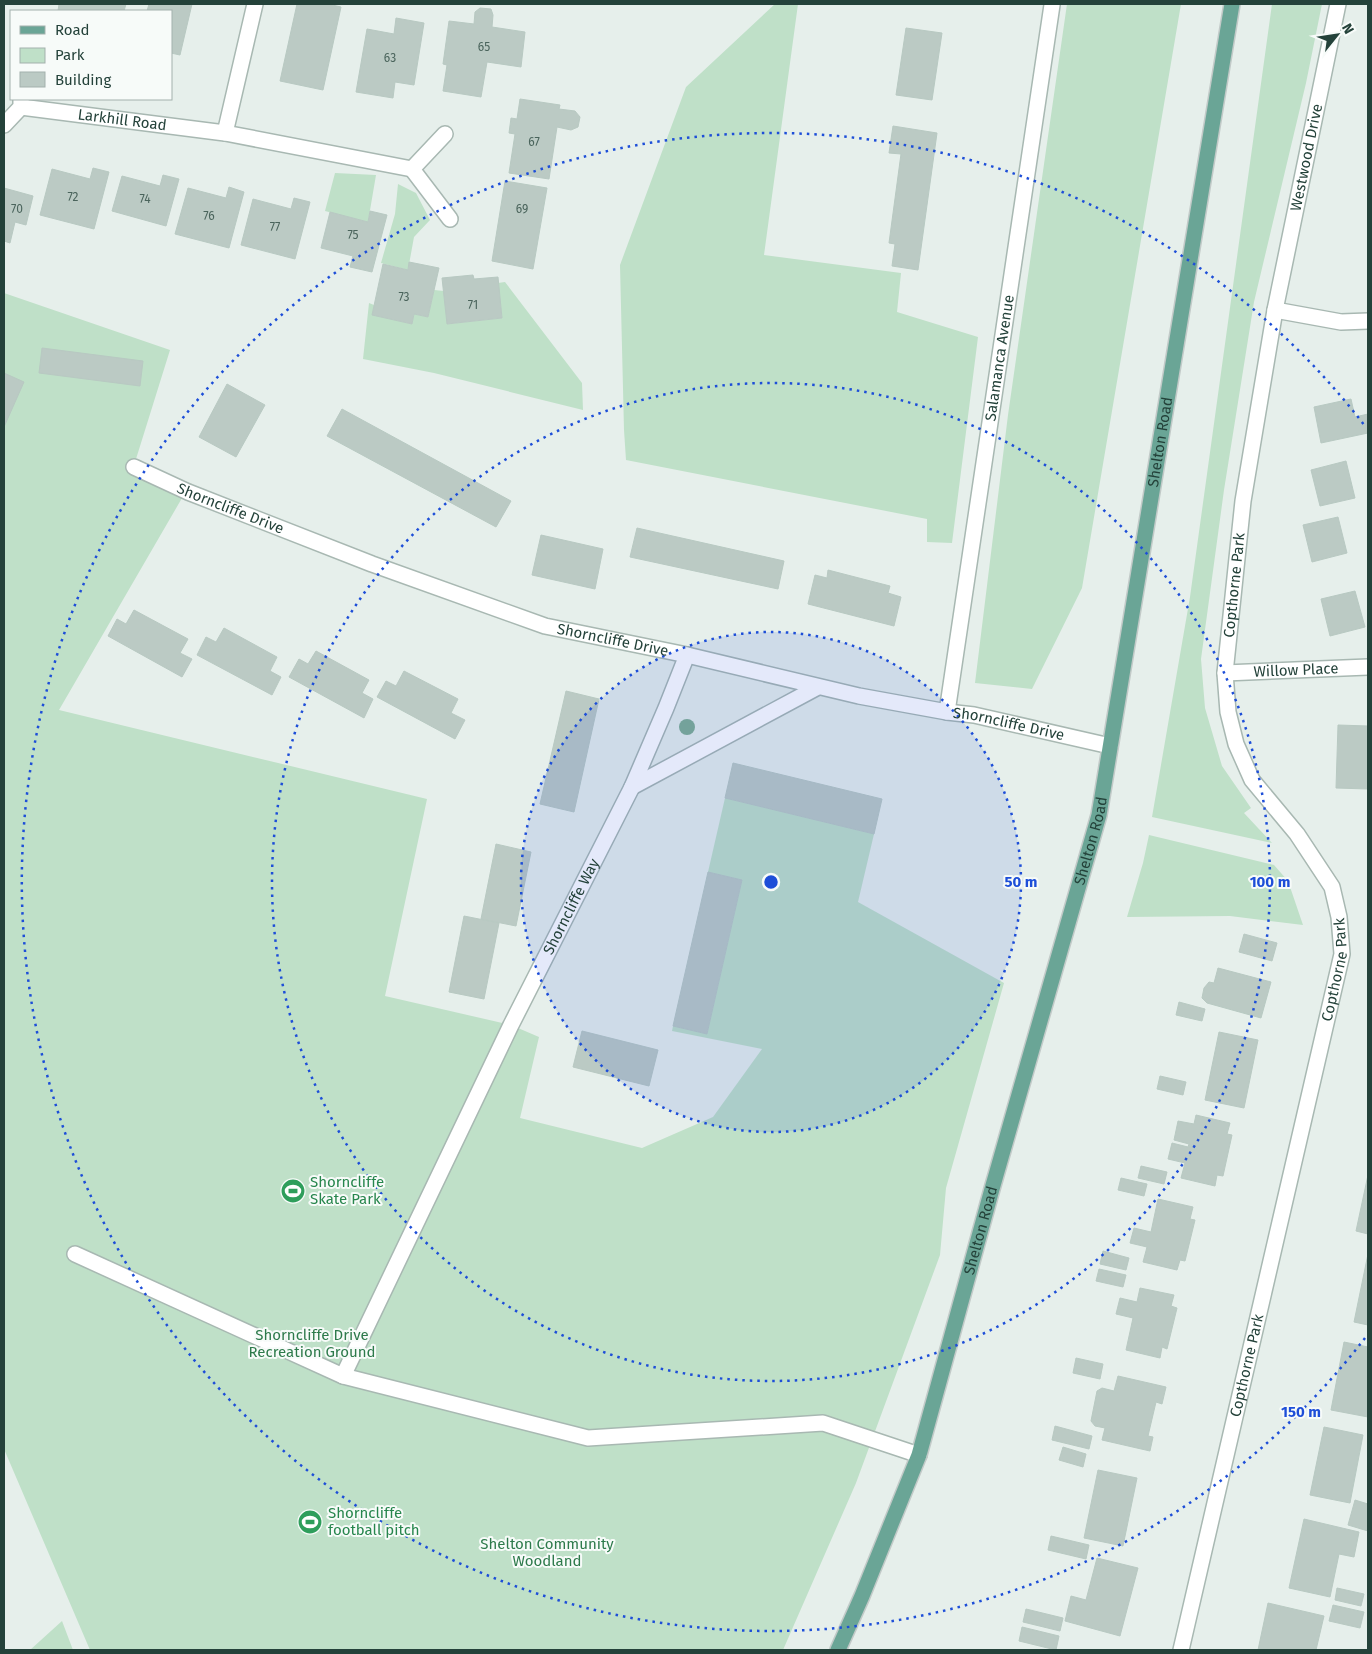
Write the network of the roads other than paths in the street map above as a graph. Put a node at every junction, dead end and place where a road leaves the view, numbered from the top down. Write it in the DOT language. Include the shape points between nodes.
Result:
graph roads {
  1 [pos="255,4"];
  2 [pos="1232,4"];
  3 [pos="1338,4"];
  4 [pos="1052,5"];
  5 [pos="21,103"];
  6 [pos="4,125"];
  7 [pos="225,133"];
  8 [pos="445,134"];
  9 [pos="412,169"];
  10 [pos="450,219"];
  11 [pos="1275,310"];
  12 [pos="1368,321"];
  13 [pos="134,467"];
  14 [pos="688,655"];
  15 [pos="1368,666"];
  16 [pos="1225,674"];
  17 [pos="818,687"];
  18 [pos="947,712"];
  19 [pos="1110,746"];
  20 [pos="632,787"];
  21 [pos="75,1254"];
  22 [pos="343,1376"];
  23 [pos="919,1455"];
  24 [pos="838,1650"];
  25 [pos="1181,1650"];
  1 -- 7 [label="street"];
  2 -- 19 [label="main road, Shelton Road"];
  3 -- 11 [label="street, Westwood Drive"];
  4 -- 18 [label="street, Salamanca Avenue"];
  5 -- 6 [label="street, Larkhill Road"];
  5 -- 7 [label="street, Larkhill Road"];
  7 -- 9 [label="street, Larkhill Road"];
  8 -- 9 [label="street"];
  9 -- 10 [label="street"];
  11 -- 12 [label="street" via="1341,322"];
  11 -- 16 [label="street, Copthorne Park" via="1244,502"];
  13 -- 14 [label="street, Shorncliffe Drive" via="188,492 363,560 545,626"];
  14 -- 17 [label="street, Shorncliffe Drive"];
  14 -- 20 [label="street, Shorncliffe Way"];
  15 -- 16 [label="street, Willow Place"];
  16 -- 25 [label="street, Copthorne Park" via="1228,712 1236,744 1252,780 1297,834 1332,887 1340,916 1342,954"];
  17 -- 18 [label="street, Shorncliffe Drive"];
  17 -- 20 [label="street"];
  18 -- 19 [label="street, Shorncliffe Drive" via="974,715"];
  19 -- 23 [label="main road, Shelton Road" via="1099,816"];
  20 -- 22 [label="street, Shorncliffe Way" via="511,1025"];
  21 -- 22 [label="street"];
  22 -- 23 [label="street" via="588,1438 823,1423"];
  23 -- 24 [label="main road, Shelton Road"];
}
